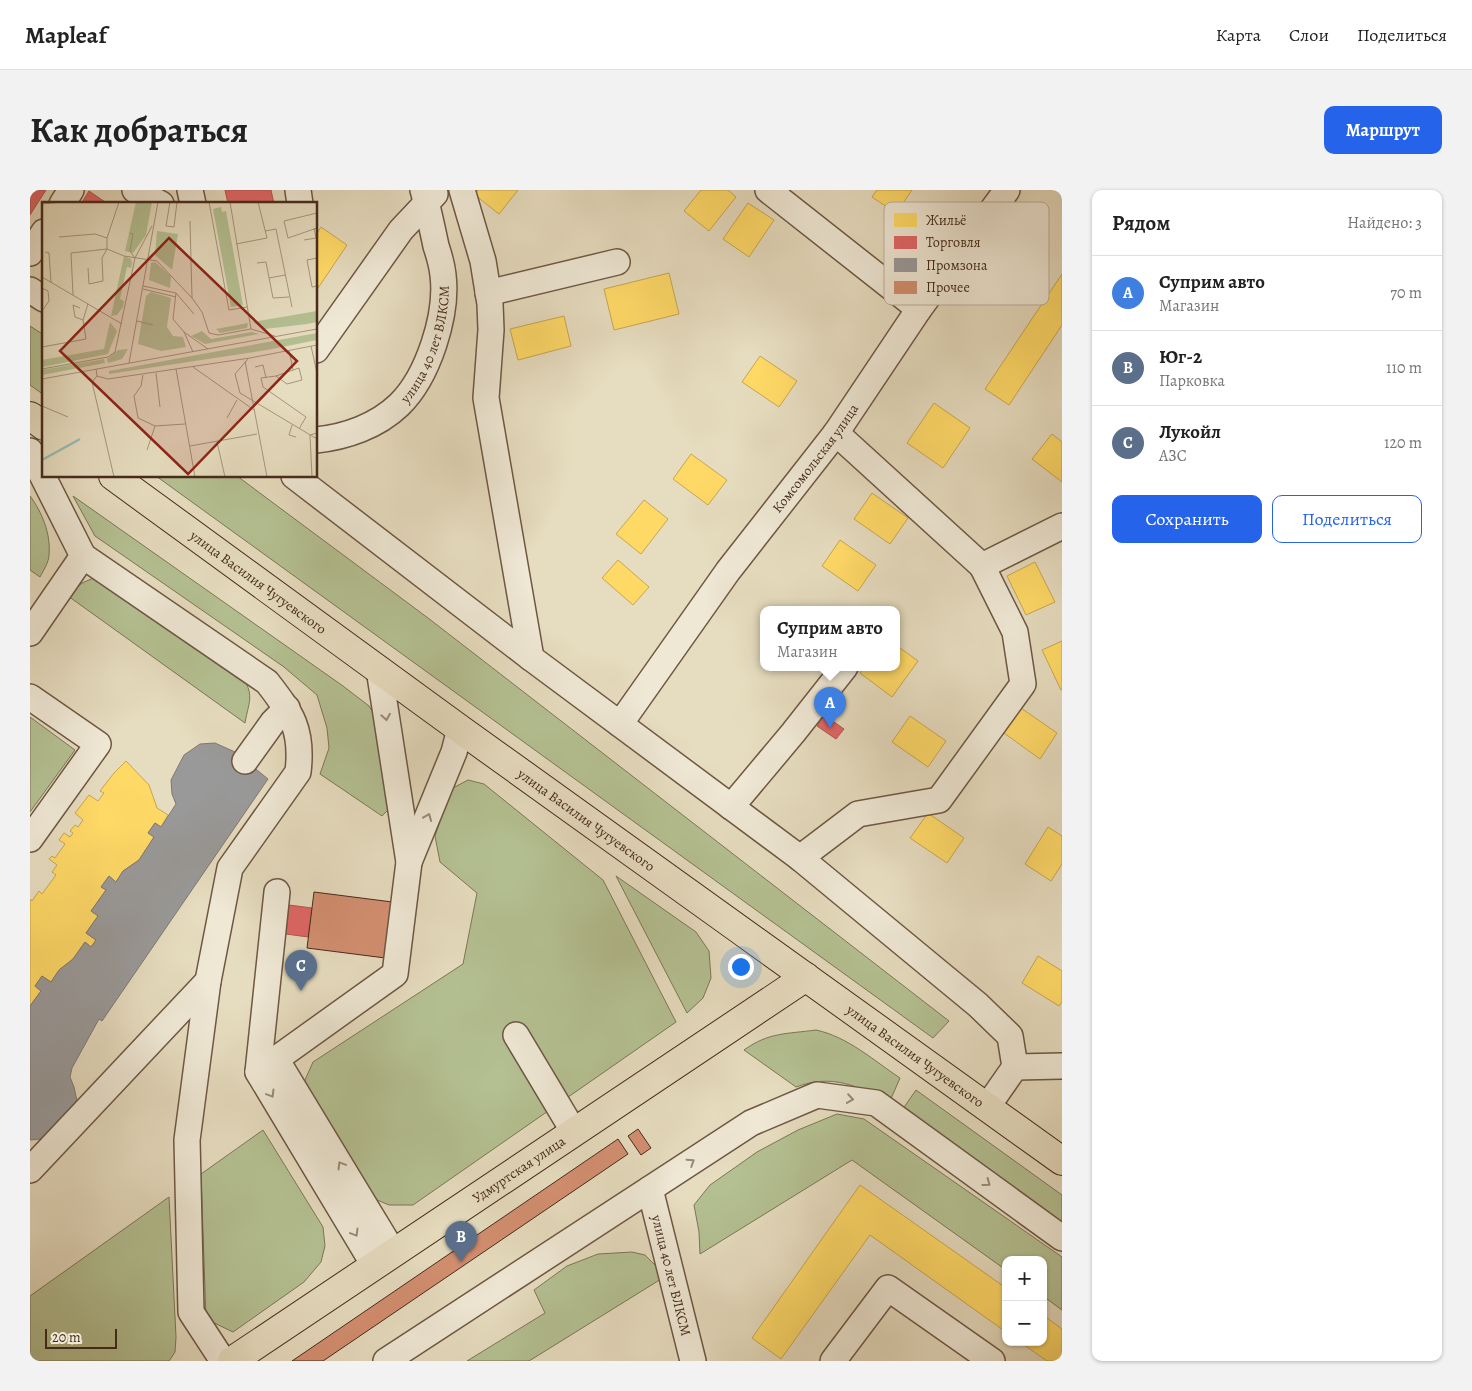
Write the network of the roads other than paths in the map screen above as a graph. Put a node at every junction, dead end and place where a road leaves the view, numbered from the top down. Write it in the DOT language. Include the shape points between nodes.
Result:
graph roads {
  1 [pos="71,190"];
  2 [pos="135,190"];
  3 [pos="462,190"];
  4 [pos="1007,190"];
  5 [pos="775,192"];
  6 [pos="429,195"];
  7 [pos="63,202"];
  8 [pos="157,202"];
  9 [pos="998,202"];
  10 [pos="42,235"];
  11 [pos="30,253"];
  12 [pos="617,262"];
  13 [pos="884,281"];
  14 [pos="30,290"];
  15 [pos="488,293"];
  16 [pos="42,298"];
  17 [pos="914,305"];
  18 [pos="922,305"];
  19 [pos="919,309"];
  20 [pos="318,347"];
  21 [pos="30,416"];
  22 [pos="42,425"];
  23 [pos="836,433"];
  24 [pos="318,440"];
  25 [pos="30,450"];
  26 [pos="42,474"];
  27 [pos="44,478"];
  28 [pos="116,478"];
  29 [pos="297,478"];
  30 [pos="1062,526"];
  31 [pos="84,556"];
  32 [pos="982,566"];
  33 [pos="30,633"];
  34 [pos="531,658"];
  35 [pos="379,669"];
  36 [pos="842,671"];
  37 [pos="30,696"];
  38 [pos="287,708"];
  39 [pos="620,724"];
  40 [pos="460,729"];
  41 [pos="245,760"];
  42 [pos="731,807"];
  43 [pos="30,839"];
  44 [pos="800,858"];
  45 [pos="409,862"];
  46 [pos="277,892"];
  47 [pos="806,977"];
  48 [pos="208,981"];
  49 [pos="516,1035"];
  50 [pos="267,1065"];
  51 [pos="1062,1066"];
  52 [pos="1015,1067"];
  53 [pos="987,1107"];
  54 [pos="574,1132"];
  55 [pos="1062,1161"];
  56 [pos="30,1170"];
  57 [pos="650,1189"];
  58 [pos="1062,1238"];
  59 [pos="383,1259"];
  60 [pos="223,1361"];
  61 [pos="232,1361"];
  62 [pos="386,1361"];
  63 [pos="692,1361"];
  64 [pos="833,1361"];
  65 [pos="992,1361"];
  1 -- 7 [label="street"];
  2 -- 8 [label="street"];
  3 -- 15 [label="street" via="483,261"];
  4 -- 9 [label="street, Комсомольская улица"];
  5 -- 13 [label="street"];
  6 -- 20 [label="street"];
  6 -- 24 [label="street, улица 40 лет ВЛКСМ" via="443,276 442,312 434,347 418,379 399,405 374,423 346,435"];
  10 -- 11 [label="street"];
  12 -- 15 [label="street"];
  14 -- 16 [label="street"];
  15 -- 34 [label="street" via="491,330 486,398"];
  17 -- 19 [label="street"];
  18 -- 19 [label="street, Комсомольская улица"];
  19 -- 23 [label="street, Комсомольская улица"];
  21 -- 22 [label="main road"];
  23 -- 32 [label="street"];
  23 -- 39 [label="street, Комсомольская улица" via="728,570"];
  25 -- 26 [label="street"];
  27 -- 31 [label="street"];
  28 -- 35 [label="main road, улица Василия Чугуевского"];
  29 -- 34 [label="street"];
  30 -- 32 [label="street"];
  31 -- 33 [label="street"];
  31 -- 38 [label="street" via="267,682"];
  32 -- 44 [label="street" via="1015,632 1023,684 939,800 858,814"];
  34 -- 39 [label="street"];
  35 -- 40 [label="main road, улица Василия Чугуевского"];
  35 -- 45 [label="street, one-way"];
  36 -- 42 [label="street"];
  37 -- 43 [label="street" via="98,744"];
  38 -- 41 [label="street"];
  38 -- 48 [label="street" via="299,738 298,772 230,868"];
  39 -- 42 [label="street"];
  45 -- 40 [label="street, one-way"];
  40 -- 47 [label="main road, улица Василия Чугуевского"];
  42 -- 44 [label="street"];
  44 -- 52 [label="street" via="978,1005 1010,1036"];
  45 -- 50 [label="street" via="395,974"];
  46 -- 50 [label="street"];
  47 -- 53 [label="main road, улица Василия Чугуевского"];
  47 -- 54 [label="main road, Удмуртская улица"];
  48 -- 56 [label="street"];
  48 -- 60 [label="street" via="187,1140 191,1312"];
  49 -- 54 [label="street"];
  50 -- 59 [label="street"];
  51 -- 52 [label="street"];
  52 -- 53 [label="street"];
  53 -- 55 [label="main road, улица Василия Чугуевского"];
  54 -- 59 [label="main road, Удмуртская улица"];
  57 -- 58 [label="street, one-way" via="752,1123 817,1094 876,1103"];
  57 -- 62 [label="street"];
  57 -- 63 [label="street, улица 40 лет ВЛКСМ"];
  59 -- 61 [label="main road, Удмуртская улица"];
  64 -- 65 [label="street" via="888,1288"];
}
